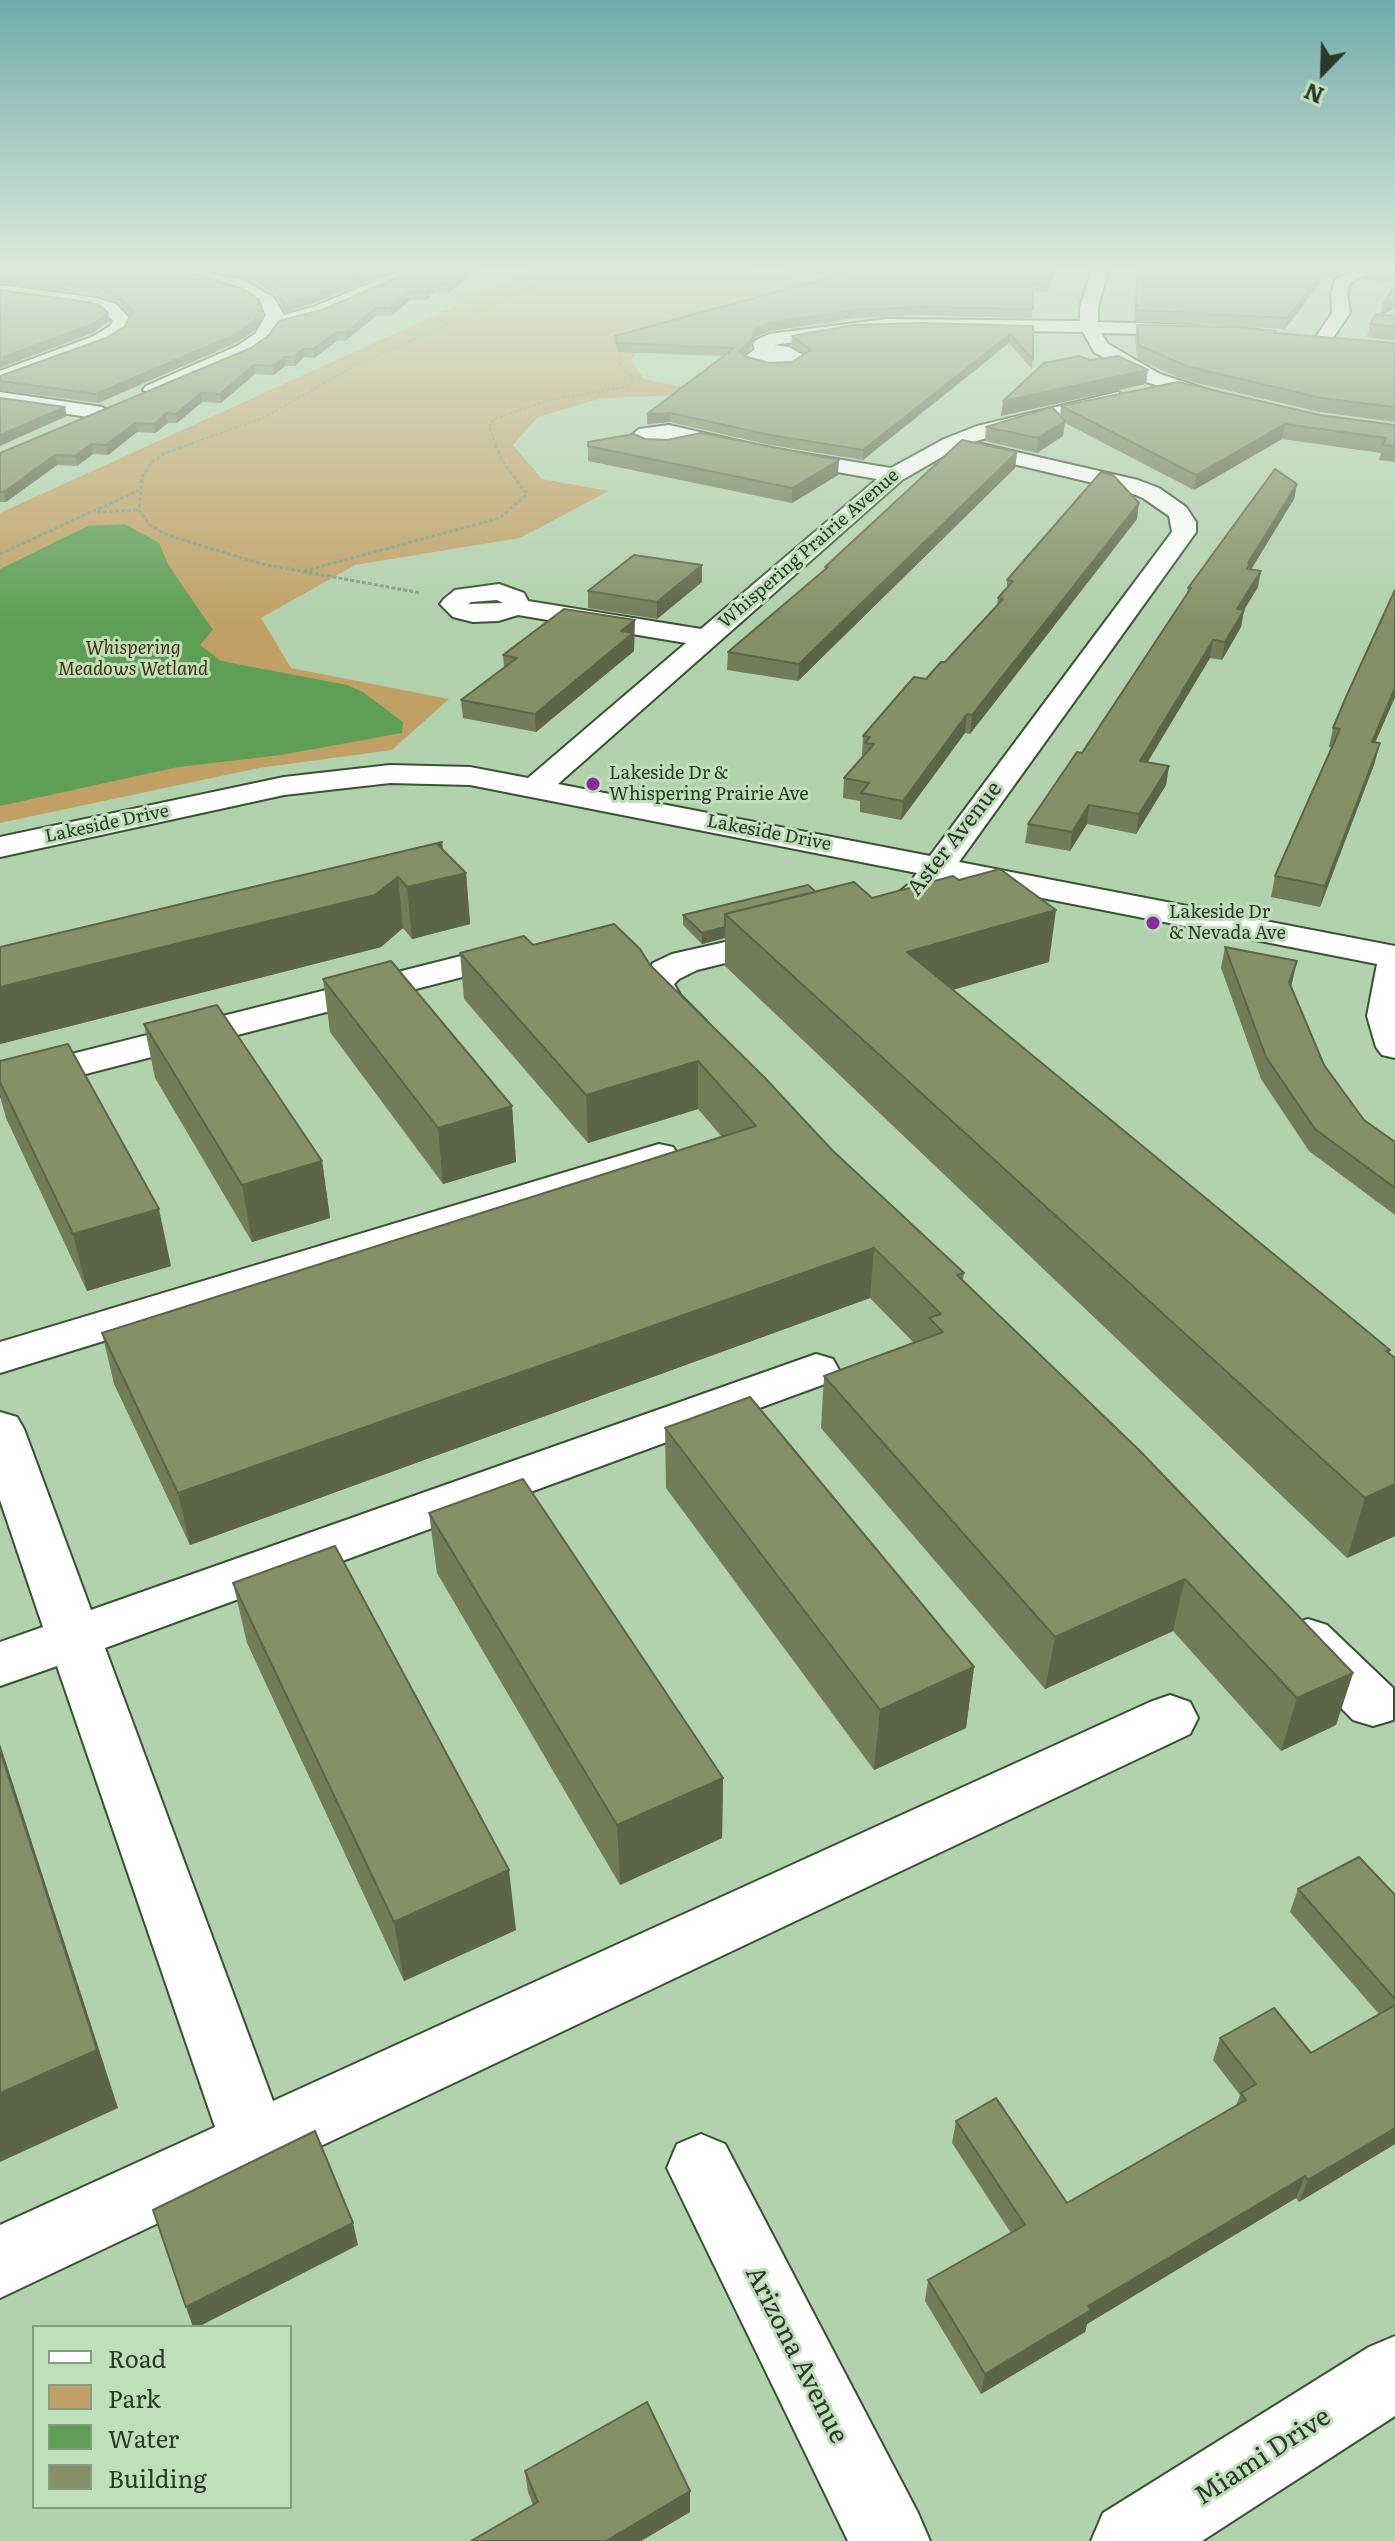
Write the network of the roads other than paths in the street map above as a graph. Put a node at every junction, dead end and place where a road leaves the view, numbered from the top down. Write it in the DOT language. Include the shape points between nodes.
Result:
graph roads {
  1 [pos="163,386"];
  2 [pos="1173,386"];
  3 [pos="1176,387"];
  4 [pos="0,398"];
  5 [pos="1241,405"];
  6 [pos="116,406"];
  7 [pos="73,425"];
  8 [pos="695,437"];
  9 [pos="951,443"];
  10 [pos="894,475"];
  11 [pos="517,607"];
  12 [pos="706,638"];
  13 [pos="536,787"];
  14 [pos="0,847"];
  15 [pos="938,865"];
  16 [pos="501,957"];
  17 [pos="1395,958"];
  18 [pos="711,1046"];
  19 [pos="1395,1047"];
  20 [pos="0,1084"];
  21 [pos="659,1156"];
  22 [pos="0,1358"];
  23 [pos="816,1370"];
  24 [pos="0,1429"];
  25 [pos="1283,1615"];
  26 [pos="74,1637"];
  27 [pos="0,1664"];
  28 [pos="1373,1704"];
  29 [pos="1170,1718"];
  30 [pos="254,2142"];
  31 [pos="701,2168"];
  32 [pos="0,2262"];
  33 [pos="1395,2373"];
  34 [pos="890,2541"];
  35 [pos="1131,2541"];
  1 -- 6 [label="street"];
  2 -- 3 [label="street"];
  3 -- 5 [label="street"];
  3 -- 9 [label="street, Whispering Prairie Avenue" via="1020,419"];
  4 -- 6 [label="street"];
  6 -- 7 [label="street"];
  8 -- 10 [label="street"];
  9 -- 10 [label="street, Whispering Prairie Avenue"];
  9 -- 15 [label="street, Aster Avenue" via="1130,485 1166,501 1184,522 1184,532"];
  10 -- 12 [label="street, Whispering Prairie Avenue"];
  11 -- 12 [label="street"];
  12 -- 13 [label="street, Whispering Prairie Avenue"];
  13 -- 14 [label="street, Lakeside Drive" via="433,774 337,778"];
  13 -- 15 [label="street, Lakeside Drive"];
  15 -- 17 [label="street, Lakeside Drive"];
  15 -- 18 [label="street, Aster Avenue" via="920,892 900,908 666,971 656,984 666,1001"];
  16 -- 20 [label="street"];
  17 -- 19 [label="street" via="1385,1016"];
  21 -- 22 [label="street"];
  23 -- 26 [label="street"];
  24 -- 26 [label="street"];
  25 -- 28 [label="street"];
  26 -- 27 [label="street"];
  26 -- 30 [label="street"];
  29 -- 30 [label="street"];
  30 -- 32 [label="street"];
  31 -- 34 [label="street, Arizona Avenue"];
  33 -- 35 [label="street, Miami Drive"];
}
